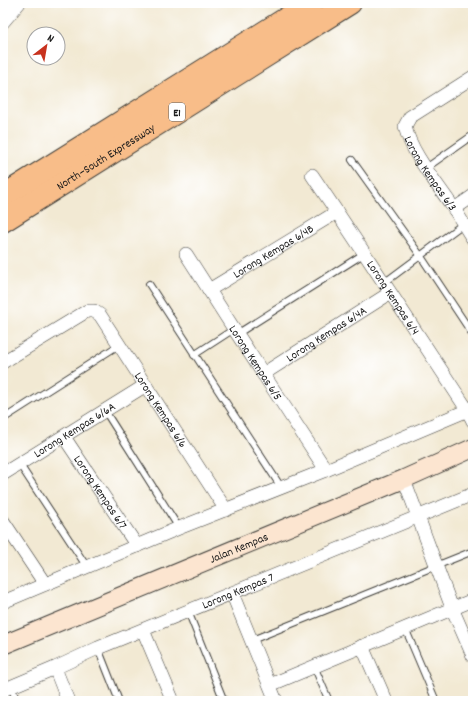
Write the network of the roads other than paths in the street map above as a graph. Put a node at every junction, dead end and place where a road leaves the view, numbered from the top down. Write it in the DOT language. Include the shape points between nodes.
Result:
graph roads {
  1 [pos="19,3"];
  2 [pos="311,3"];
  3 [pos="350,3"];
  4 [pos="3,22"];
  5 [pos="473,77"];
  6 [pos="473,135"];
  7 [pos="352,160"];
  8 [pos="426,168"];
  9 [pos="312,175"];
  10 [pos="3,196"];
  11 [pos="473,196"];
  12 [pos="454,209"];
  13 [pos="337,212"];
  14 [pos="3,221"];
  15 [pos="463,224"];
  16 [pos="473,239"];
  17 [pos="365,253"];
  18 [pos="186,254"];
  19 [pos="420,255"];
  20 [pos="149,284"];
  21 [pos="387,288"];
  22 [pos="210,290"];
  23 [pos="235,331"];
  24 [pos="473,336"];
  25 [pos="120,344"];
  26 [pos="194,355"];
  27 [pos="3,362"];
  28 [pos="263,374"];
  29 [pos="146,385"];
  30 [pos="105,411"];
  31 [pos="471,414"];
  32 [pos="3,419"];
  33 [pos="64,437"];
  34 [pos="473,448"];
  35 [pos="20,464"];
  36 [pos="326,470"];
  37 [pos="3,474"];
  38 [pos="404,479"];
  39 [pos="281,487"];
  40 [pos="473,494"];
  41 [pos="226,510"];
  42 [pos="417,518"];
  43 [pos="3,521"];
  44 [pos="179,528"];
  45 [pos="137,546"];
  46 [pos="473,551"];
  47 [pos="436,565"];
  48 [pos="87,567"];
  49 [pos="45,584"];
  50 [pos="232,593"];
  51 [pos="473,600"];
  52 [pos="3,602"];
  53 [pos="452,608"];
  54 [pos="188,611"];
  55 [pos="405,628"];
  56 [pos="143,630"];
  57 [pos="252,640"];
  58 [pos="3,645"];
  59 [pos="362,646"];
  60 [pos="98,648"];
  61 [pos="473,656"];
  62 [pos="314,666"];
  63 [pos="55,668"];
  64 [pos="270,685"];
  65 [pos="7,688"];
  66 [pos="17,701"];
  67 [pos="68,701"];
  68 [pos="119,701"];
  69 [pos="173,701"];
  70 [pos="224,701"];
  71 [pos="276,701"];
  72 [pos="330,701"];
  73 [pos="386,701"];
  74 [pos="436,701"];
  1 -- 4 [label="street"];
  2 -- 10 [label="highway, North–South Expressway / E1"];
  3 -- 14 [label="highway, North–South Expressway / E1"];
  5 -- 8 [label="street, Lorong Kempas 6/3" via="410,117 405,126 407,135"];
  6 -- 8 [label="lane"];
  7 -- 19 [label="lane"];
  8 -- 12 [label="street, Lorong Kempas 6/3"];
  9 -- 13 [label="street, Lorong Kempas 6/4"];
  11 -- 12 [label="street"];
  12 -- 15 [label="street, Lorong Kempas 6/3"];
  13 -- 17 [label="street, Lorong Kempas 6/4"];
  13 -- 22 [label="street, Lorong Kempas 6/4B"];
  15 -- 16 [label="street, Lorong Kempas 6/3"];
  15 -- 19 [label="lane"];
  17 -- 21 [label="street, Lorong Kempas 6/4"];
  17 -- 23 [label="lane"];
  18 -- 22 [label="street, Lorong Kempas 6/5"];
  19 -- 21 [label="lane"];
  19 -- 24 [label="lane"];
  20 -- 26 [label="lane"];
  21 -- 28 [label="street, Lorong Kempas 6/4A"];
  21 -- 31 [label="street, Lorong Kempas 6/4"];
  22 -- 23 [label="street, Lorong Kempas 6/5"];
  23 -- 26 [label="lane"];
  23 -- 28 [label="street, Lorong Kempas 6/5"];
  25 -- 27 [label="street, Lorong Kempas 6/6" via="100,315 94,311 87,311"];
  25 -- 29 [label="street, Lorong Kempas 6/6"];
  25 -- 32 [label="lane"];
  26 -- 39 [label="lane"];
  28 -- 36 [label="street, Lorong Kempas 6/5"];
  29 -- 30 [label="street, Lorong Kempas 6/6A"];
  29 -- 41 [label="street, Lorong Kempas 6/6"];
  30 -- 33 [label="street, Lorong Kempas 6/6A"];
  30 -- 44 [label="lane"];
  31 -- 36 [label="street"];
  33 -- 35 [label="street, Lorong Kempas 6/6A"];
  33 -- 45 [label="street, Lorong Kempas 6/7"];
  34 -- 38 [label="main road, Jalan Kempas"];
  35 -- 37 [label="street, Lorong Kempas 6/6A"];
  35 -- 48 [label="lane"];
  36 -- 39 [label="street"];
  38 -- 42 [label="street"];
  38 -- 58 [label="main road, Jalan Kempas"];
  39 -- 41 [label="street"];
  40 -- 42 [label="street, Lorong Kempas 7"];
  41 -- 44 [label="street"];
  42 -- 47 [label="street"];
  42 -- 50 [label="street, Lorong Kempas 7"];
  43 -- 49 [label="street"];
  44 -- 45 [label="street"];
  45 -- 48 [label="street"];
  46 -- 47 [label="lane"];
  47 -- 53 [label="street"];
  47 -- 57 [label="lane"];
  48 -- 49 [label="street"];
  49 -- 52 [label="street"];
  50 -- 54 [label="street, Lorong Kempas 7"];
  50 -- 57 [label="street"];
  51 -- 53 [label="street"];
  53 -- 55 [label="street"];
  53 -- 61 [label="street"];
  54 -- 56 [label="street, Lorong Kempas 7"];
  54 -- 70 [label="lane"];
  55 -- 59 [label="street"];
  55 -- 74 [label="lane"];
  56 -- 60 [label="street, Lorong Kempas 7"];
  56 -- 69 [label="street"];
  57 -- 64 [label="street"];
  59 -- 62 [label="street"];
  59 -- 73 [label="street"];
  60 -- 63 [label="street, Lorong Kempas 7"];
  60 -- 68 [label="lane"];
  62 -- 64 [label="street"];
  62 -- 72 [label="lane"];
  63 -- 65 [label="street, Lorong Kempas 7"];
  63 -- 67 [label="street"];
  64 -- 71 [label="street"];
  65 -- 66 [label="lane"];
}
